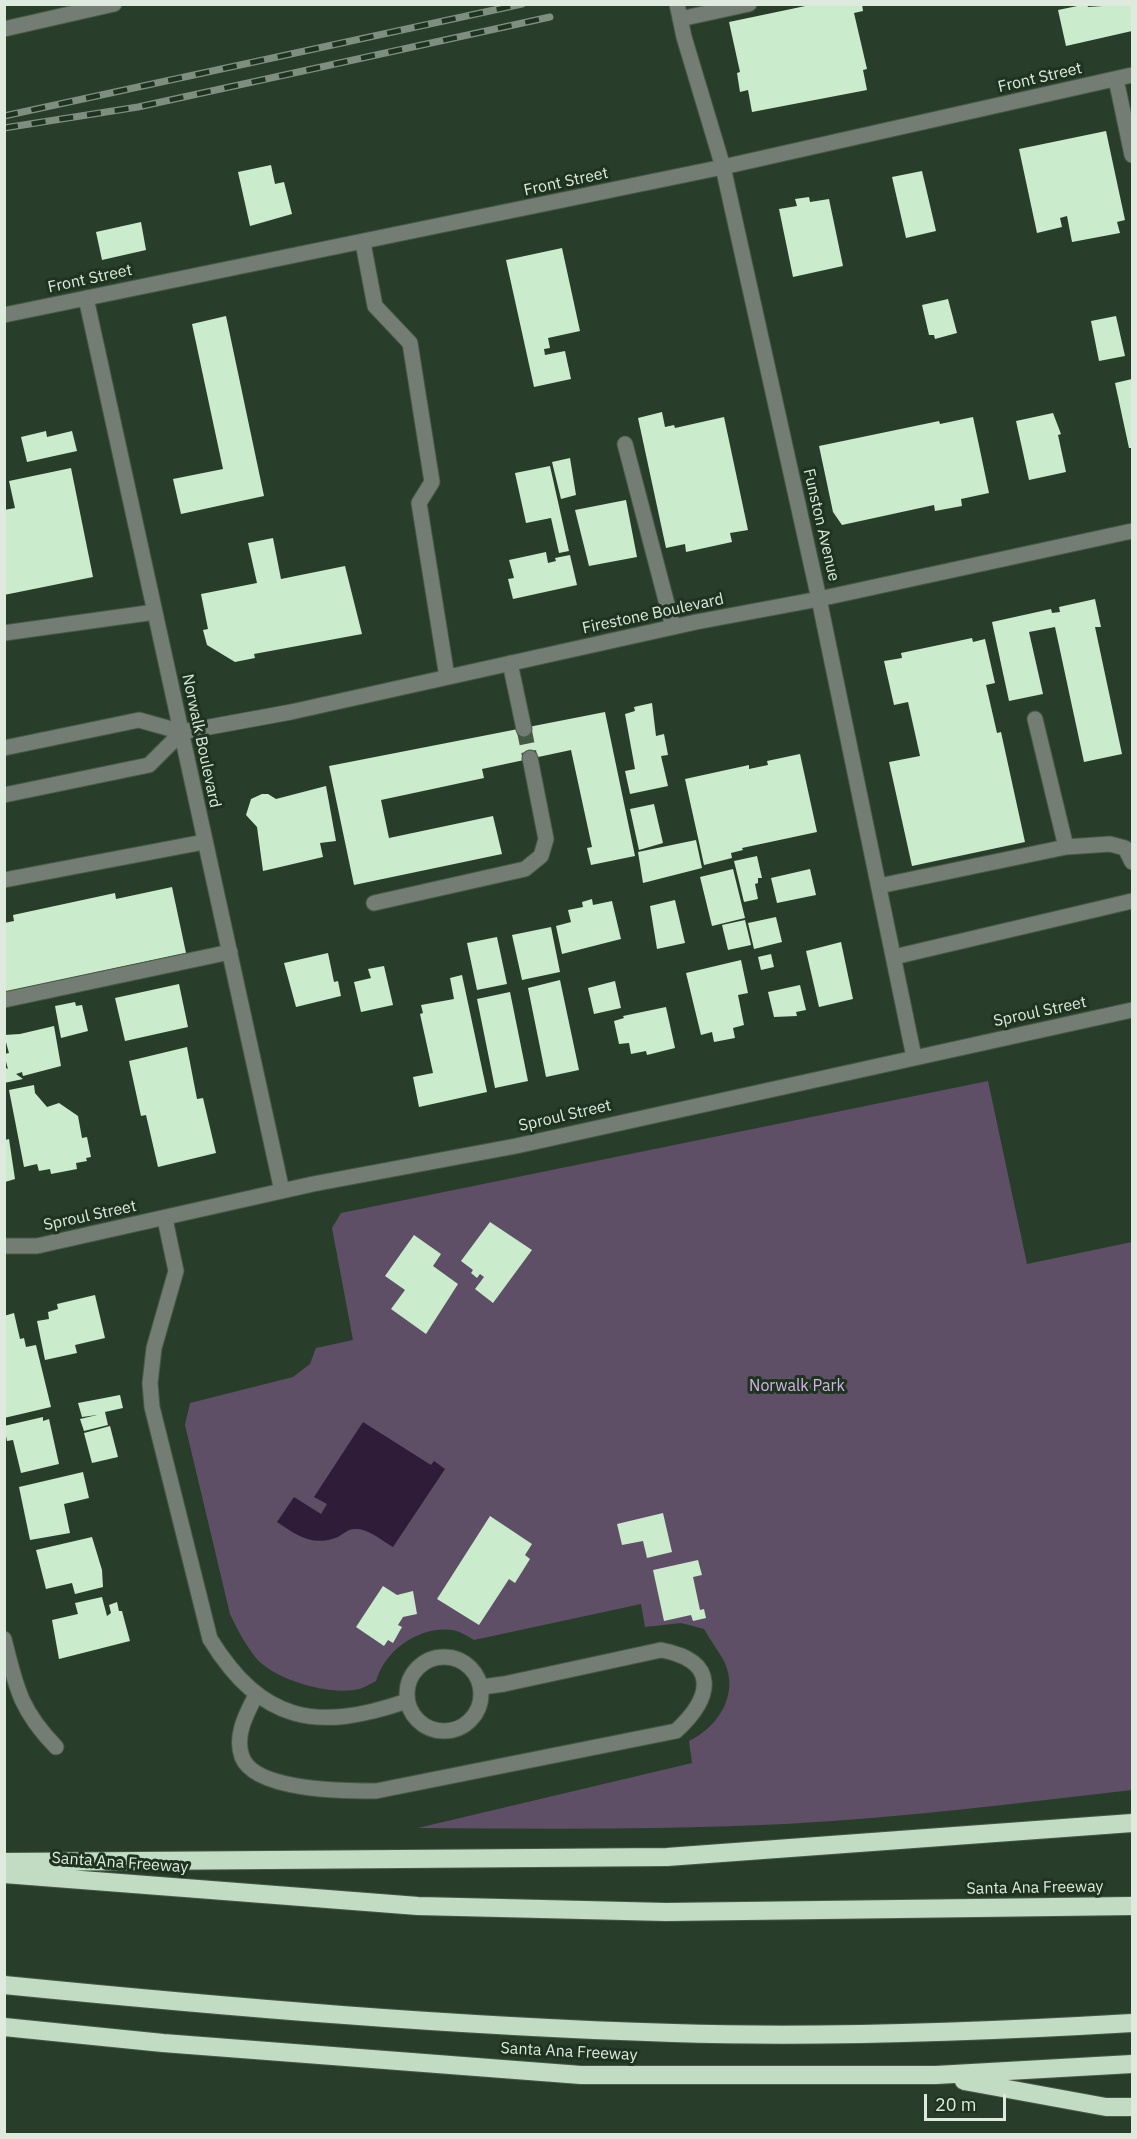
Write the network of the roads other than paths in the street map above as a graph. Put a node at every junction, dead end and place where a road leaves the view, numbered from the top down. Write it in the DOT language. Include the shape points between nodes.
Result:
graph roads {
  1 [pos="114,4"];
  2 [pos="749,4"];
  3 [pos="679,12"];
  4 [pos="4,29"];
  5 [pos="1132,75"];
  6 [pos="1116,79"];
  7 [pos="1132,155"];
  8 [pos="723,167"];
  9 [pos="363,243"];
  10 [pos="86,298"];
  11 [pos="4,315"];
  12 [pos="626,444"];
  13 [pos="1132,531"];
  14 [pos="819,599"];
  15 [pos="155,612"];
  16 [pos="673,627"];
  17 [pos="4,633"];
  18 [pos="510,663"];
  19 [pos="447,677"];
  20 [pos="1035,719"];
  21 [pos="524,729"];
  22 [pos="182,732"];
  23 [pos="4,748"];
  24 [pos="530,758"];
  25 [pos="4,795"];
  26 [pos="204,842"];
  27 [pos="1066,847"];
  28 [pos="1132,862"];
  29 [pos="4,880"];
  30 [pos="879,886"];
  31 [pos="1132,901"];
  32 [pos="374,903"];
  33 [pos="230,952"];
  34 [pos="894,957"];
  35 [pos="4,1000"];
  36 [pos="1132,1011"];
  37 [pos="914,1057"];
  38 [pos="282,1191"];
  39 [pos="165,1219"];
  40 [pos="4,1246"];
  41 [pos="4,1639"];
  42 [pos="482,1687"];
  43 [pos="256,1695"];
  44 [pos="407,1701"];
  45 [pos="56,1747"];
  46 [pos="1132,1823"];
  47 [pos="4,1862"];
  48 [pos="4,1874"];
  49 [pos="1132,1906"];
  50 [pos="4,1985"];
  51 [pos="1132,2023"];
  52 [pos="4,2027"];
  53 [pos="1132,2064"];
  54 [pos="936,2075"];
  55 [pos="1132,2107"];
  1 -- 4 [label="street"];
  2 -- 3 [label="street"];
  3 -- 8 [label="street, Funston Avenue"];
  5 -- 6 [label="street, Front Street"];
  6 -- 7 [label="street"];
  6 -- 8 [label="street, Front Street"];
  8 -- 9 [label="street, Front Street"];
  8 -- 14 [label="street, Funston Avenue"];
  9 -- 10 [label="street, Front Street"];
  9 -- 19 [label="street" via="375,306 410,343 432,482 419,503"];
  10 -- 11 [label="street, Front Street"];
  10 -- 15 [label="street, Norwalk Boulevard"];
  12 -- 16 [label="street"];
  13 -- 14 [label="street, Firestone Boulevard"];
  14 -- 16 [label="street, Firestone Boulevard"];
  14 -- 30 [label="street, Funston Avenue"];
  15 -- 17 [label="street"];
  15 -- 22 [label="street, Norwalk Boulevard"];
  16 -- 18 [label="street, Firestone Boulevard"];
  18 -- 19 [label="street, Firestone Boulevard"];
  18 -- 21 [label="street"];
  19 -- 22 [label="street, Firestone Boulevard"];
  20 -- 27 [label="street"];
  22 -- 23 [label="street, Firestone Boulevard" via="139,720"];
  22 -- 25 [label="street" via="149,765"];
  22 -- 26 [label="street, Norwalk Boulevard"];
  24 -- 32 [label="street" via="546,838 541,856 525,869"];
  26 -- 29 [label="street"];
  26 -- 33 [label="street, Norwalk Boulevard"];
  27 -- 28 [label="street" via="1110,844 1125,848"];
  27 -- 30 [label="street"];
  30 -- 34 [label="street, Funston Avenue"];
  31 -- 34 [label="street"];
  33 -- 35 [label="street"];
  33 -- 38 [label="street, Norwalk Boulevard"];
  34 -- 37 [label="street, Funston Avenue"];
  36 -- 37 [label="street, Sproul Street"];
  37 -- 38 [label="street, Sproul Street" via="516,1146"];
  38 -- 39 [label="street, Sproul Street"];
  39 -- 40 [label="street, Sproul Street" via="37,1246"];
  39 -- 43 [label="street" via="176,1271 154,1348 152,1407 210,1639 223,1660"];
  41 -- 45 [label="street" via="17,1692 33,1724"];
  42 -- 43 [label="street" via="661,1650 692,1662 703,1674 704,1691 700,1705 676,1731 365,1791 330,1792 266,1776 242,1758 242,1722"];
  42 -- 44 [label="street" via="478,1710 465,1725 453,1731 425,1727 417,1721"];
  42 -- 44 [label="street" via="469,1666 443,1656 415,1669 409,1680"];
  43 -- 44 [label="street" via="267,1704 298,1715 365,1715"];
  46 -- 47 [label="highway" via="667,1857"];
  48 -- 49 [label="highway, Santa Ana Freeway" via="418,1906 666,1912"];
  50 -- 51 [label="highway" via="246,2009 674,2033 820,2034"];
  52 -- 54 [label="highway, Santa Ana Freeway" via="163,2043 581,2074"];
  53 -- 54 [label="highway, Santa Ana Freeway"];
  54 -- 55 [label="highway" via="1106,2107"];
}
